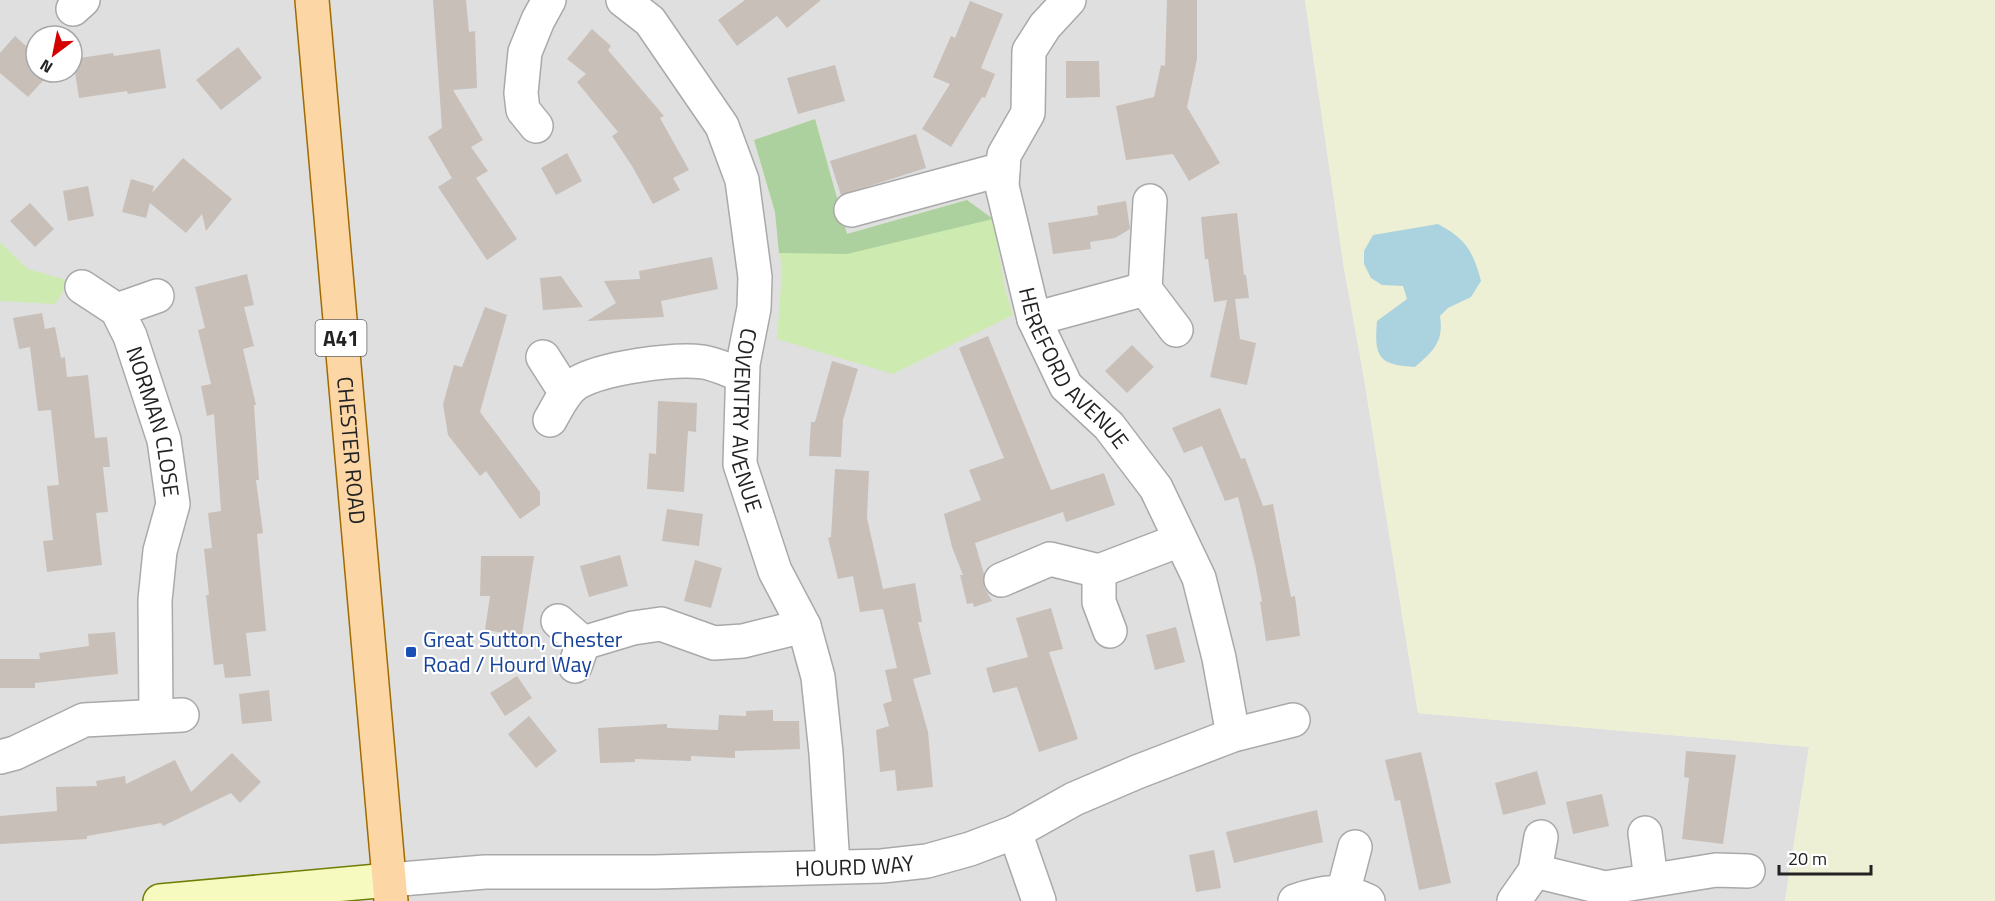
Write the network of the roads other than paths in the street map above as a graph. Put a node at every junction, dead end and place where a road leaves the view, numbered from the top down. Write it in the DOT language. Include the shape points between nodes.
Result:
graph roads {
  1 [pos="312,0"];
  2 [pos="549,0"];
  3 [pos="623,0"];
  4 [pos="1070,0"];
  5 [pos="658,11"];
  6 [pos="521,116"];
  7 [pos="1003,169"];
  8 [pos="1150,201"];
  9 [pos="851,210"];
  10 [pos="82,287"];
  11 [pos="1145,289"];
  12 [pos="157,296"];
  13 [pos="117,310"];
  14 [pos="1034,319"];
  15 [pos="1176,330"];
  16 [pos="543,357"];
  17 [pos="742,375"];
  18 [pos="1180,540"];
  19 [pos="1099,571"];
  20 [pos="1001,580"];
  21 [pos="558,621"];
  22 [pos="804,626"];
  23 [pos="1110,631"];
  24 [pos="1293,720"];
  25 [pos="1233,735"];
  26 [pos="0,757"];
  27 [pos="1015,832"];
  28 [pos="1645,833"];
  29 [pos="1541,837"];
  30 [pos="1355,847"];
  31 [pos="833,866"];
  32 [pos="1535,871"];
  33 [pos="1748,872"];
  34 [pos="1652,880"];
  35 [pos="390,890"];
  36 [pos="1356,897"];
  37 [pos="160,901"];
  38 [pos="1039,901"];
  39 [pos="1295,901"];
  40 [pos="1514,901"];
  1 -- 35 [label="main road, CHESTER ROAD / A41"];
  2 -- 6 [label="street" via="525,52"];
  3 -- 5 [label="street, COVENTRY AVENUE"];
  4 -- 7 [label="street, HEREFORD AVENUE" via="1045,26 1029,51 1028,113 1004,155"];
  5 -- 17 [label="street, COVENTRY AVENUE" via="722,126 742,180 755,277 754,308"];
  7 -- 9 [label="street"];
  7 -- 14 [label="street, HEREFORD AVENUE" via="1002,186"];
  8 -- 11 [label="street"];
  10 -- 13 [label="street"];
  11 -- 14 [label="street"];
  11 -- 15 [label="street"];
  12 -- 13 [label="street"];
  13 -- 26 [label="street, NORMAN CLOSE" via="130,336 164,440 173,504 160,551 155,600 169,716 84,720"];
  14 -- 18 [label="street, HEREFORD AVENUE" via="1066,386 1109,426 1156,488"];
  16 -- 17 [label="street" via="558,406 578,383 648,363 703,362"];
  17 -- 22 [label="street, COVENTRY AVENUE" via="740,464 775,571"];
  18 -- 19 [label="street"];
  18 -- 25 [label="street, HEREFORD AVENUE" via="1199,578"];
  19 -- 20 [label="street" via="1050,559"];
  19 -- 23 [label="street" via="1099,602"];
  21 -- 22 [label="street" via="579,655 633,628 662,624 714,643 743,641"];
  22 -- 31 [label="street, COVENTRY AVENUE" via="818,677"];
  24 -- 25 [label="street, HOURD WAY"];
  25 -- 27 [label="street, HOURD WAY" via="1074,799"];
  27 -- 31 [label="street, HOURD WAY" via="927,861"];
  27 -- 38 [label="street"];
  28 -- 34 [label="street"];
  29 -- 32 [label="street"];
  30 -- 36 [label="street"];
  31 -- 35 [label="street, HOURD WAY" via="485,872"];
  32 -- 34 [label="street" via="1605,888"];
  32 -- 40 [label="street"];
  33 -- 34 [label="street" via="1716,870"];
  35 -- 37 [label="street"];
  36 -- 39 [label="street" via="1334,891"];
}
